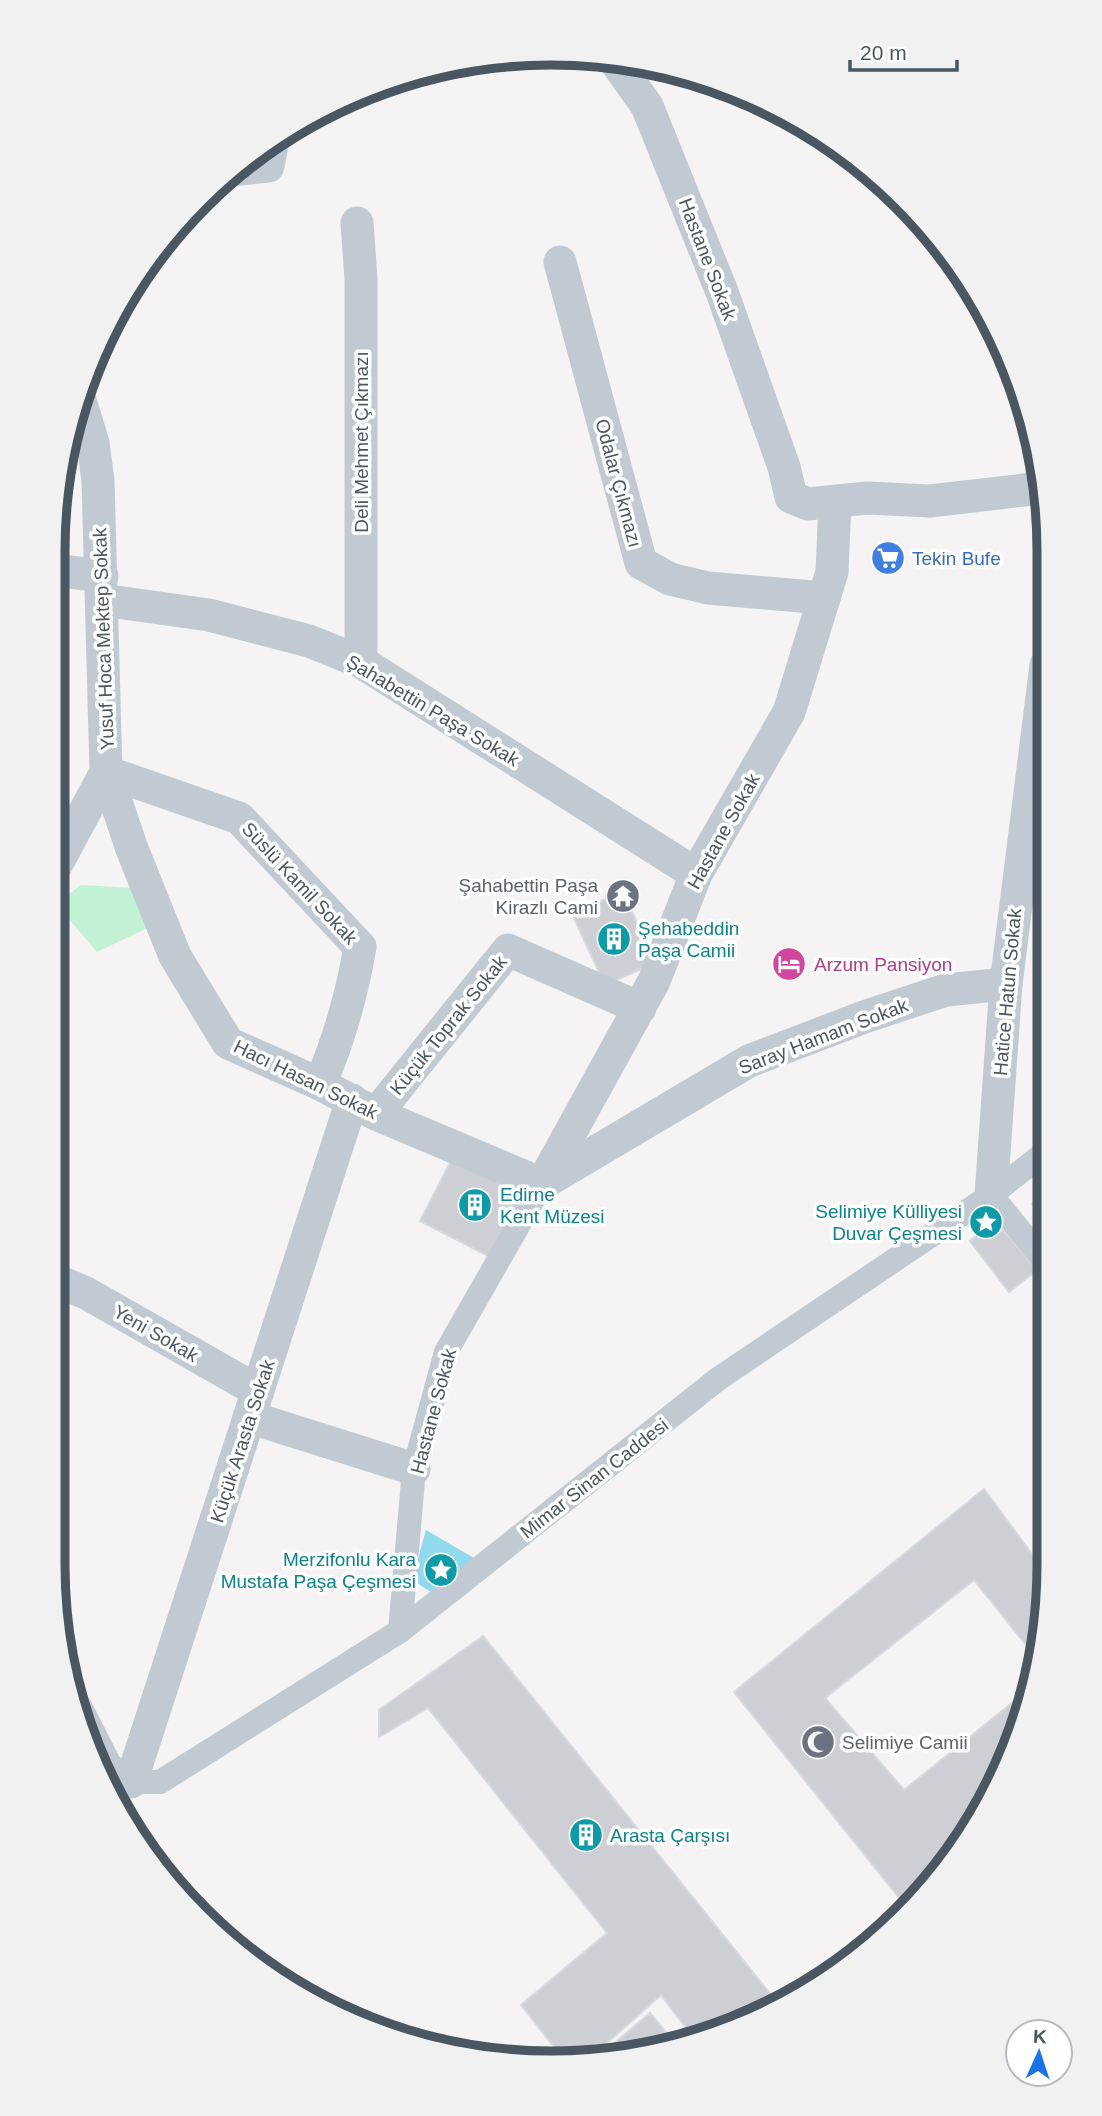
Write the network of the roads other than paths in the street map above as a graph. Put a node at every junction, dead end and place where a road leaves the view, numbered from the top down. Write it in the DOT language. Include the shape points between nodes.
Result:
graph roads {
  1 [pos="622,70"];
  2 [pos="270,154"];
  3 [pos="252,168"];
  4 [pos="357,223"];
  5 [pos="560,261"];
  6 [pos="84,415"];
  7 [pos="1033,489"];
  8 [pos="835,502"];
  9 [pos="65,574"];
  10 [pos="102,588"];
  11 [pos="824,598"];
  12 [pos="360,662"];
  13 [pos="1037,737"];
  14 [pos="106,772"];
  15 [pos="65,849"];
  16 [pos="696,874"];
  17 [pos="1006,984"];
  18 [pos="640,1008"];
  19 [pos="320,1084"];
  20 [pos="364,1107"];
  21 [pos="1037,1159"];
  22 [pos="542,1184"];
  23 [pos="991,1195"];
  24 [pos="1037,1251"];
  25 [pos="65,1284"];
  26 [pos="253,1404"];
  27 [pos="414,1469"];
  28 [pos="400,1631"];
  29 [pos="123,1787"];
  1 -- 8 [label="street, Hastane Sokak" via="647,106 712,268 791,498 808,504"];
  2 -- 3 [label="street" via="268,166"];
  4 -- 12 [label="street, Deli Mehmet Çıkmazı" via="361,279"];
  5 -- 11 [label="street, Odalar Çıkmazı" via="641,563 670,579 708,588"];
  6 -- 10 [label="street, Yusuf Hoca Mektep Sokak" via="98,481"];
  7 -- 8 [label="street" via="930,501 867,498"];
  8 -- 11 [label="street, Hastane Sokak" via="832,572"];
  9 -- 10 [label="street, Şahabettin Paşa Sokak"];
  10 -- 12 [label="street, Şahabettin Paşa Sokak" via="309,641"];
  10 -- 14 [label="street, Yusuf Hoca Mektep Sokak"];
  11 -- 16 [label="street, Hastane Sokak" via="789,712"];
  12 -- 16 [label="street, Şahabettin Paşa Sokak"];
  13 -- 17 [label="street, Hatice Hatun Sokak"];
  14 -- 15 [label="street, Yusuf Hoca Mektep Sokak"];
  14 -- 19 [label="street, Hacı Hasan Sokak" via="175,956 228,1043"];
  14 -- 19 [label="street, Süslü Kamil Sokak" via="239,818 360,947 353,990"];
  16 -- 18 [label="street, Hastane Sokak"];
  17 -- 22 [label="street, Saray Hamam Sokak" via="946,990 749,1061"];
  17 -- 23 [label="street, Hatice Hatun Sokak"];
  18 -- 20 [label="street, Küçük Toprak Sokak" via="508,950"];
  18 -- 22 [label="street, Hastane Sokak"];
  19 -- 20 [label="street, Hacı Hasan Sokak"];
  20 -- 22 [label="street, Hacı Hasan Sokak"];
  20 -- 26 [label="street, Küçük Arasta Sokak"];
  21 -- 23 [label="street, Mimar Sinan Caddesi"];
  22 -- 27 [label="street, Hastane Sokak" via="446,1352"];
  23 -- 24 [label="street"];
  23 -- 28 [label="street, Mimar Sinan Caddesi" via="718,1379"];
  25 -- 26 [label="street, Yeni Sokak" via="86,1293"];
  26 -- 27 [label="street, Yeni Sokak"];
  26 -- 29 [label="street, Küçük Arasta Sokak"];
  27 -- 28 [label="street, Hastane Sokak"];
  28 -- 29 [label="street, Mimar Sinan Caddesi" via="160,1782"];
}
